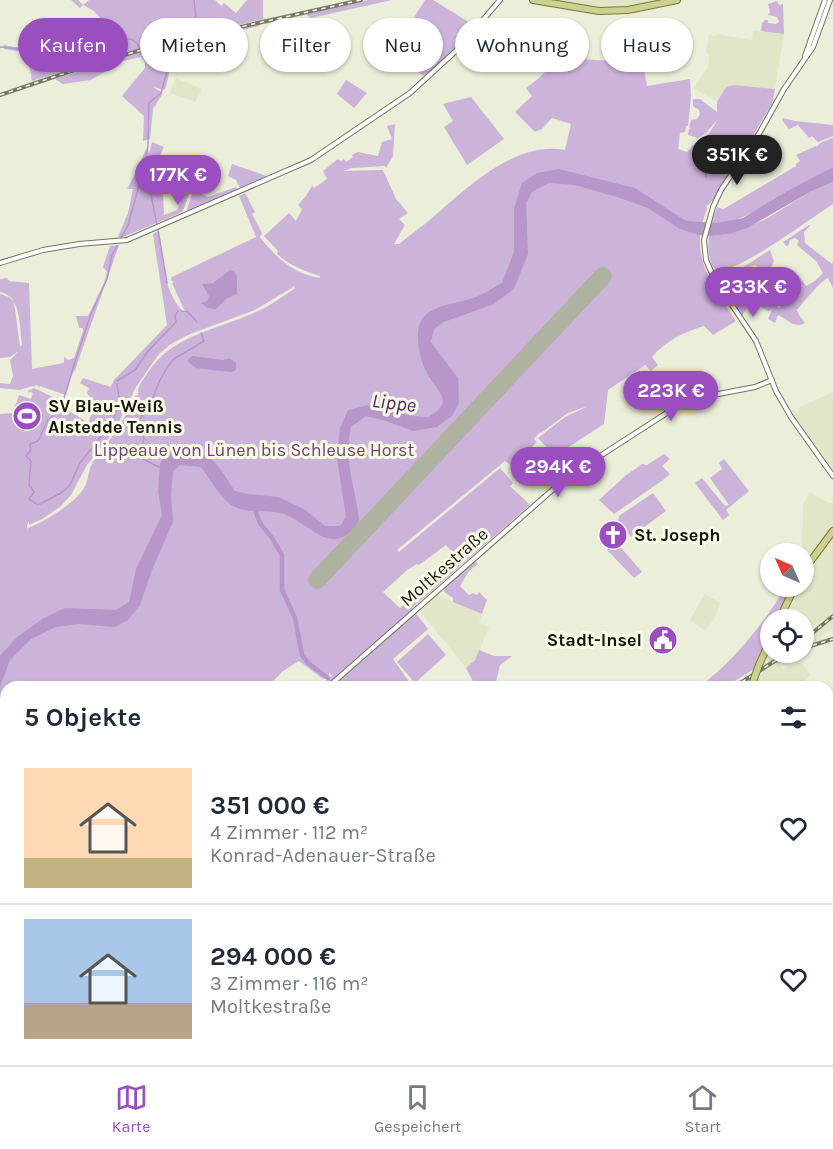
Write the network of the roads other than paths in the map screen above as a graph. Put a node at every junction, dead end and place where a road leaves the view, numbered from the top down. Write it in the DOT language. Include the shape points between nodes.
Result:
graph roads {
  1 [pos="500,0"];
  2 [pos="533,0"];
  3 [pos="677,0"];
  4 [pos="827,0"];
  5 [pos="0,263"];
  6 [pos="772,380"];
  7 [pos="833,476"];
  8 [pos="833,531"];
  9 [pos="814,557"];
  10 [pos="760,663"];
  11 [pos="335,681"];
  12 [pos="753,681"];
  1 -- 5 [label="street" via="454,54 410,93 311,160 128,240 37,251"];
  2 -- 3 [label="main road" via="599,11"];
  4 -- 6 [label="street" via="803,61 713,207 705,233 704,250 712,274 756,341"];
  6 -- 7 [label="street" via="790,417"];
  6 -- 11 [label="street, Moltkestraße" via="676,406 566,478"];
  8 -- 9 [label="main road"];
  10 -- 12 [label="main road, bridge"];
}
